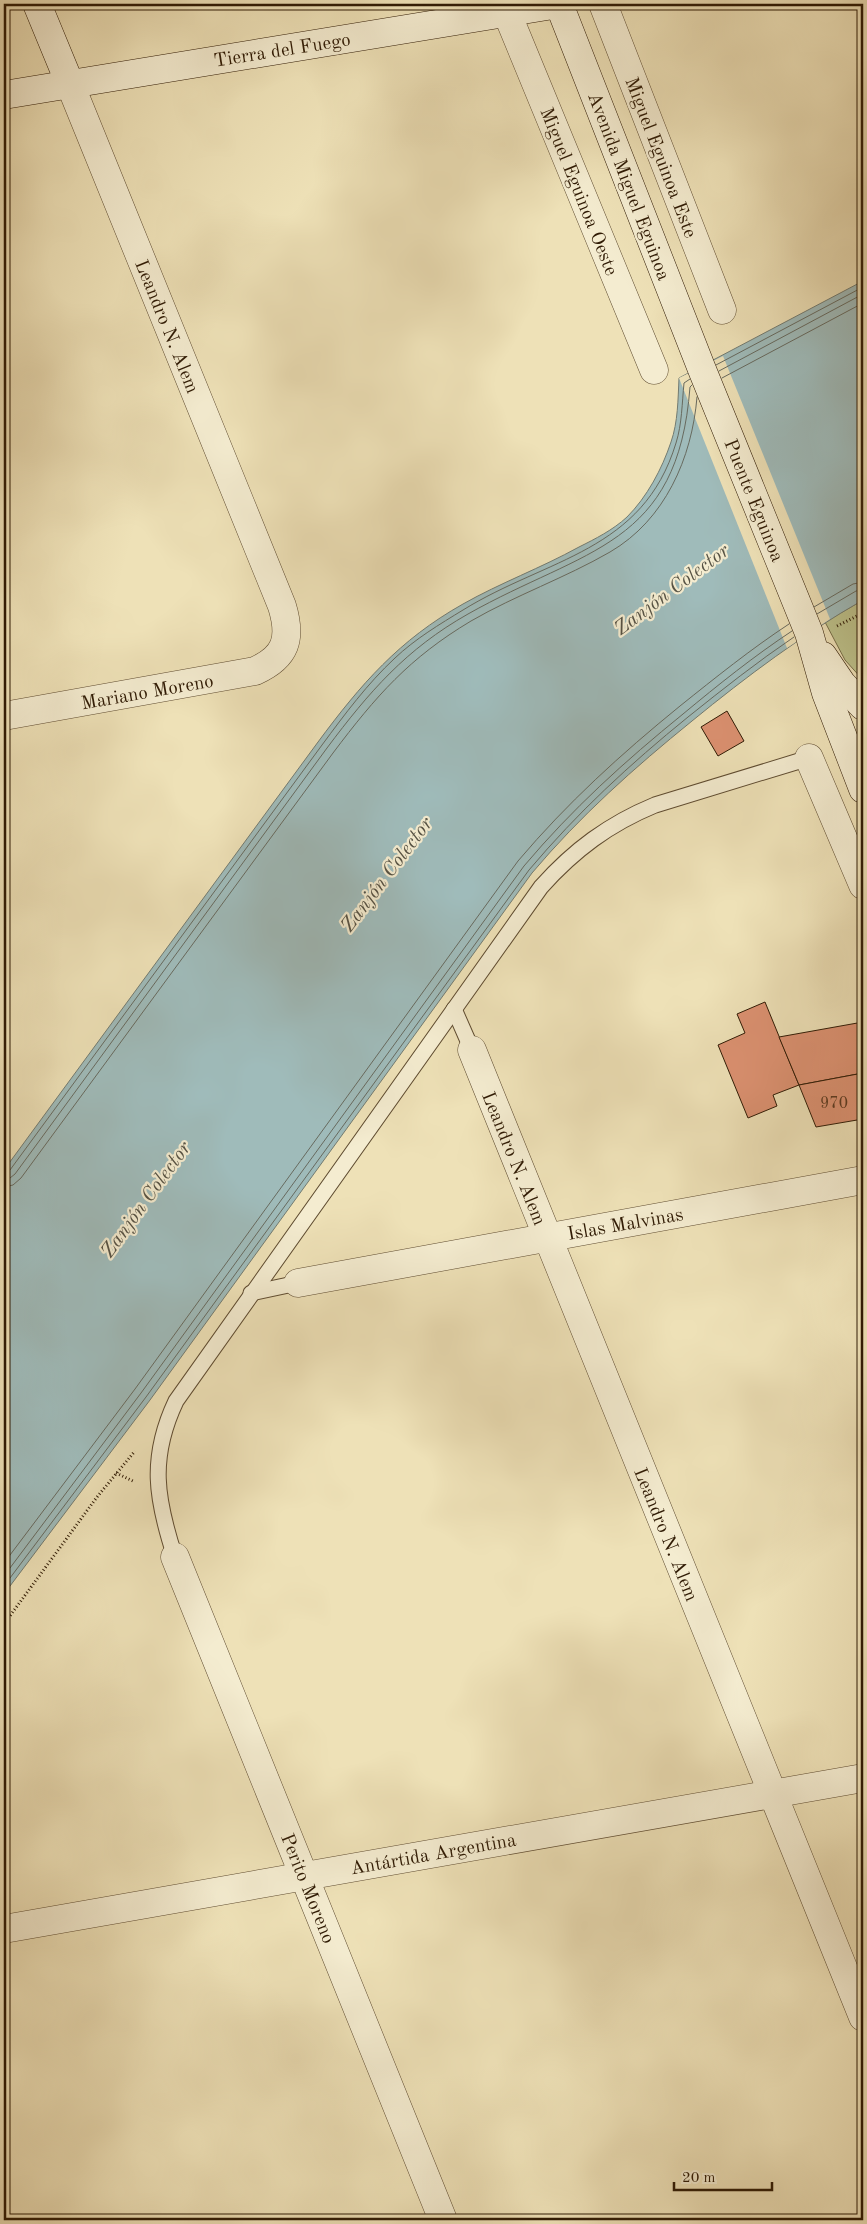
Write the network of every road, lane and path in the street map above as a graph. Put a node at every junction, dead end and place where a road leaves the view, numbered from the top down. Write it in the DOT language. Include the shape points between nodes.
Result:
graph roads {
  1 [pos="37,4"];
  2 [pos="560,4"];
  3 [pos="603,4"];
  4 [pos="507,13"];
  5 [pos="70,84"];
  6 [pos="4,95"];
  7 [pos="722,310"];
  8 [pos="701,368"];
  9 [pos="654,370"];
  10 [pos="863,613"];
  11 [pos="820,629"];
  12 [pos="282,650"];
  13 [pos="863,706"];
  14 [pos="4,716"];
  15 [pos="809,758"];
  16 [pos="863,789"];
  17 [pos="863,885"];
  18 [pos="454,1009"];
  19 [pos="472,1050"];
  20 [pos="863,1180"];
  21 [pos="547,1238"];
  22 [pos="298,1283"];
  23 [pos="251,1293"];
  24 [pos="140,1444"];
  25 [pos="175,1557"];
  26 [pos="4,1624"];
  27 [pos="863,1778"];
  28 [pos="772,1794"];
  29 [pos="304,1875"];
  30 [pos="4,1929"];
  31 [pos="863,2017"];
  32 [pos="443,2220"];
  1 -- 5 [label="street, Leandro N. Alem"];
  2 -- 4 [label="street, Tierra del Fuego"];
  2 -- 8 [label="street, Avenida Miguel Eguinoa"];
  3 -- 7 [label="street, Miguel Eguinoa Este"];
  4 -- 5 [label="street, Tierra del Fuego"];
  4 -- 9 [label="street, Miguel Eguinoa Oeste"];
  5 -- 6 [label="street, Tierra del Fuego"];
  5 -- 12 [label="street, Leandro N. Alem" via="282,606 287,629"];
  8 -- 11 [label="street, Puente Eguinoa"];
  10 -- 11 [label="path" via="839,626"];
  11 -- 13 [label="street" via="842,684"];
  11 -- 16 [label="street" via="826,693"];
  12 -- 14 [label="street, Mariano Moreno" via="266,666 242,675"];
  15 -- 17 [label="street"];
  15 -- 18 [label="lane" via="654,805 610,826 590,840 541,887"];
  18 -- 19 [label="lane"];
  18 -- 23 [label="lane"];
  19 -- 21 [label="street, Leandro N. Alem"];
  20 -- 21 [label="street, Islas Malvinas"];
  21 -- 22 [label="street, Islas Malvinas"];
  21 -- 28 [label="street, Leandro N. Alem"];
  22 -- 23 [label="lane"];
  23 -- 25 [label="lane" via="186,1384 163,1433 157,1463 159,1488"];
  24 -- 26 [label="path"];
  25 -- 29 [label="street, Perito Moreno"];
  27 -- 28 [label="street, Antártida Argentina"];
  28 -- 29 [label="street, Antártida Argentina"];
  28 -- 31 [label="street, Leandro N. Alem"];
  29 -- 30 [label="street, Antártida Argentina"];
  29 -- 32 [label="street, Perito Moreno"];
}
